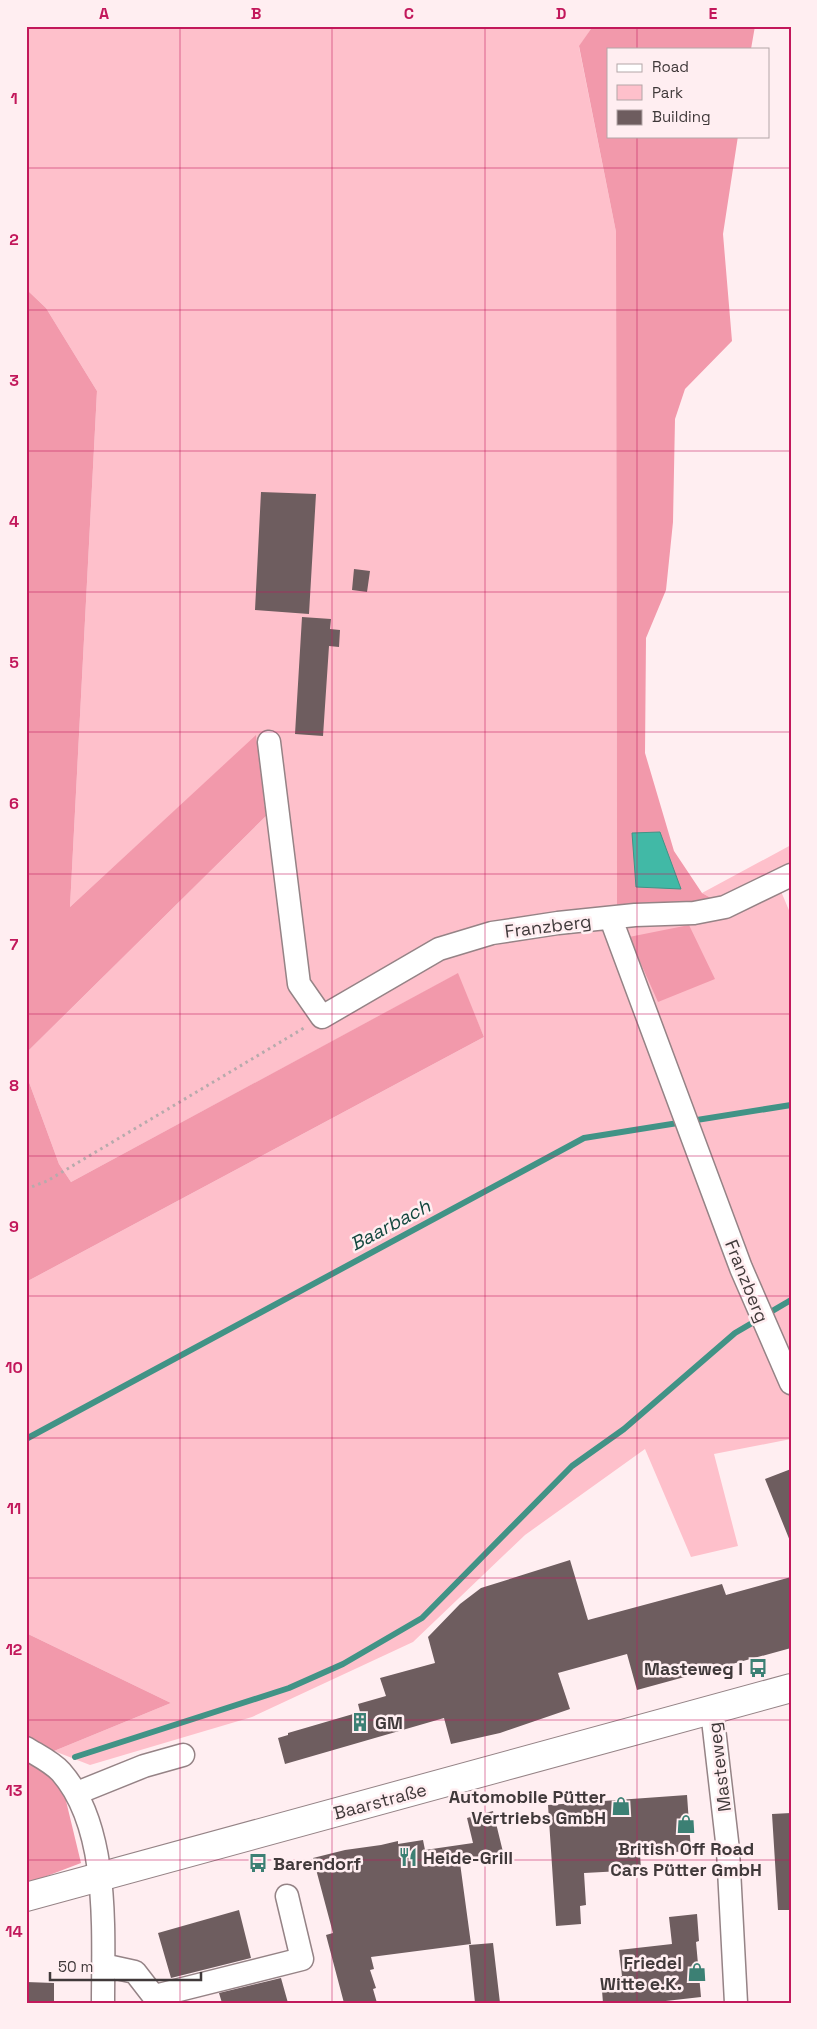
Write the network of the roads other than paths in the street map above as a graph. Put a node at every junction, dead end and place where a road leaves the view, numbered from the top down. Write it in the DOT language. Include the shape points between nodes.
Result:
graph roads {
  1 [pos="269,742"];
  2 [pos="791,875"];
  3 [pos="611,919"];
  4 [pos="791,1383"];
  5 [pos="791,1688"];
  6 [pos="712,1711"];
  7 [pos="26,1748"];
  8 [pos="182,1755"];
  9 [pos="77,1793"];
  10 [pos="100,1877"];
  11 [pos="26,1896"];
  12 [pos="287,1896"];
  13 [pos="103,1964"];
  14 [pos="157,1999"];
  15 [pos="102,2003"];
  16 [pos="736,2003"];
  1 -- 3 [label="street, Franzberg" via="299,984 322,1016 439,949 492,933"];
  2 -- 3 [label="street" via="725,907 694,913"];
  3 -- 4 [label="street, Franzberg" via="685,1120"];
  5 -- 6 [label="main road, Baarstraße"];
  6 -- 10 [label="main road, Baarstraße"];
  6 -- 16 [label="street, Masteweg" via="728,1850"];
  7 -- 9 [label="street" via="59,1770"];
  8 -- 9 [label="street" via="144,1766"];
  9 -- 10 [label="street" via="86,1815"];
  10 -- 11 [label="main road, Baarstraße"];
  10 -- 13 [label="street"];
  12 -- 14 [label="street" via="302,1959"];
  13 -- 14 [label="street" via="136,1972"];
  13 -- 15 [label="street"];
}
